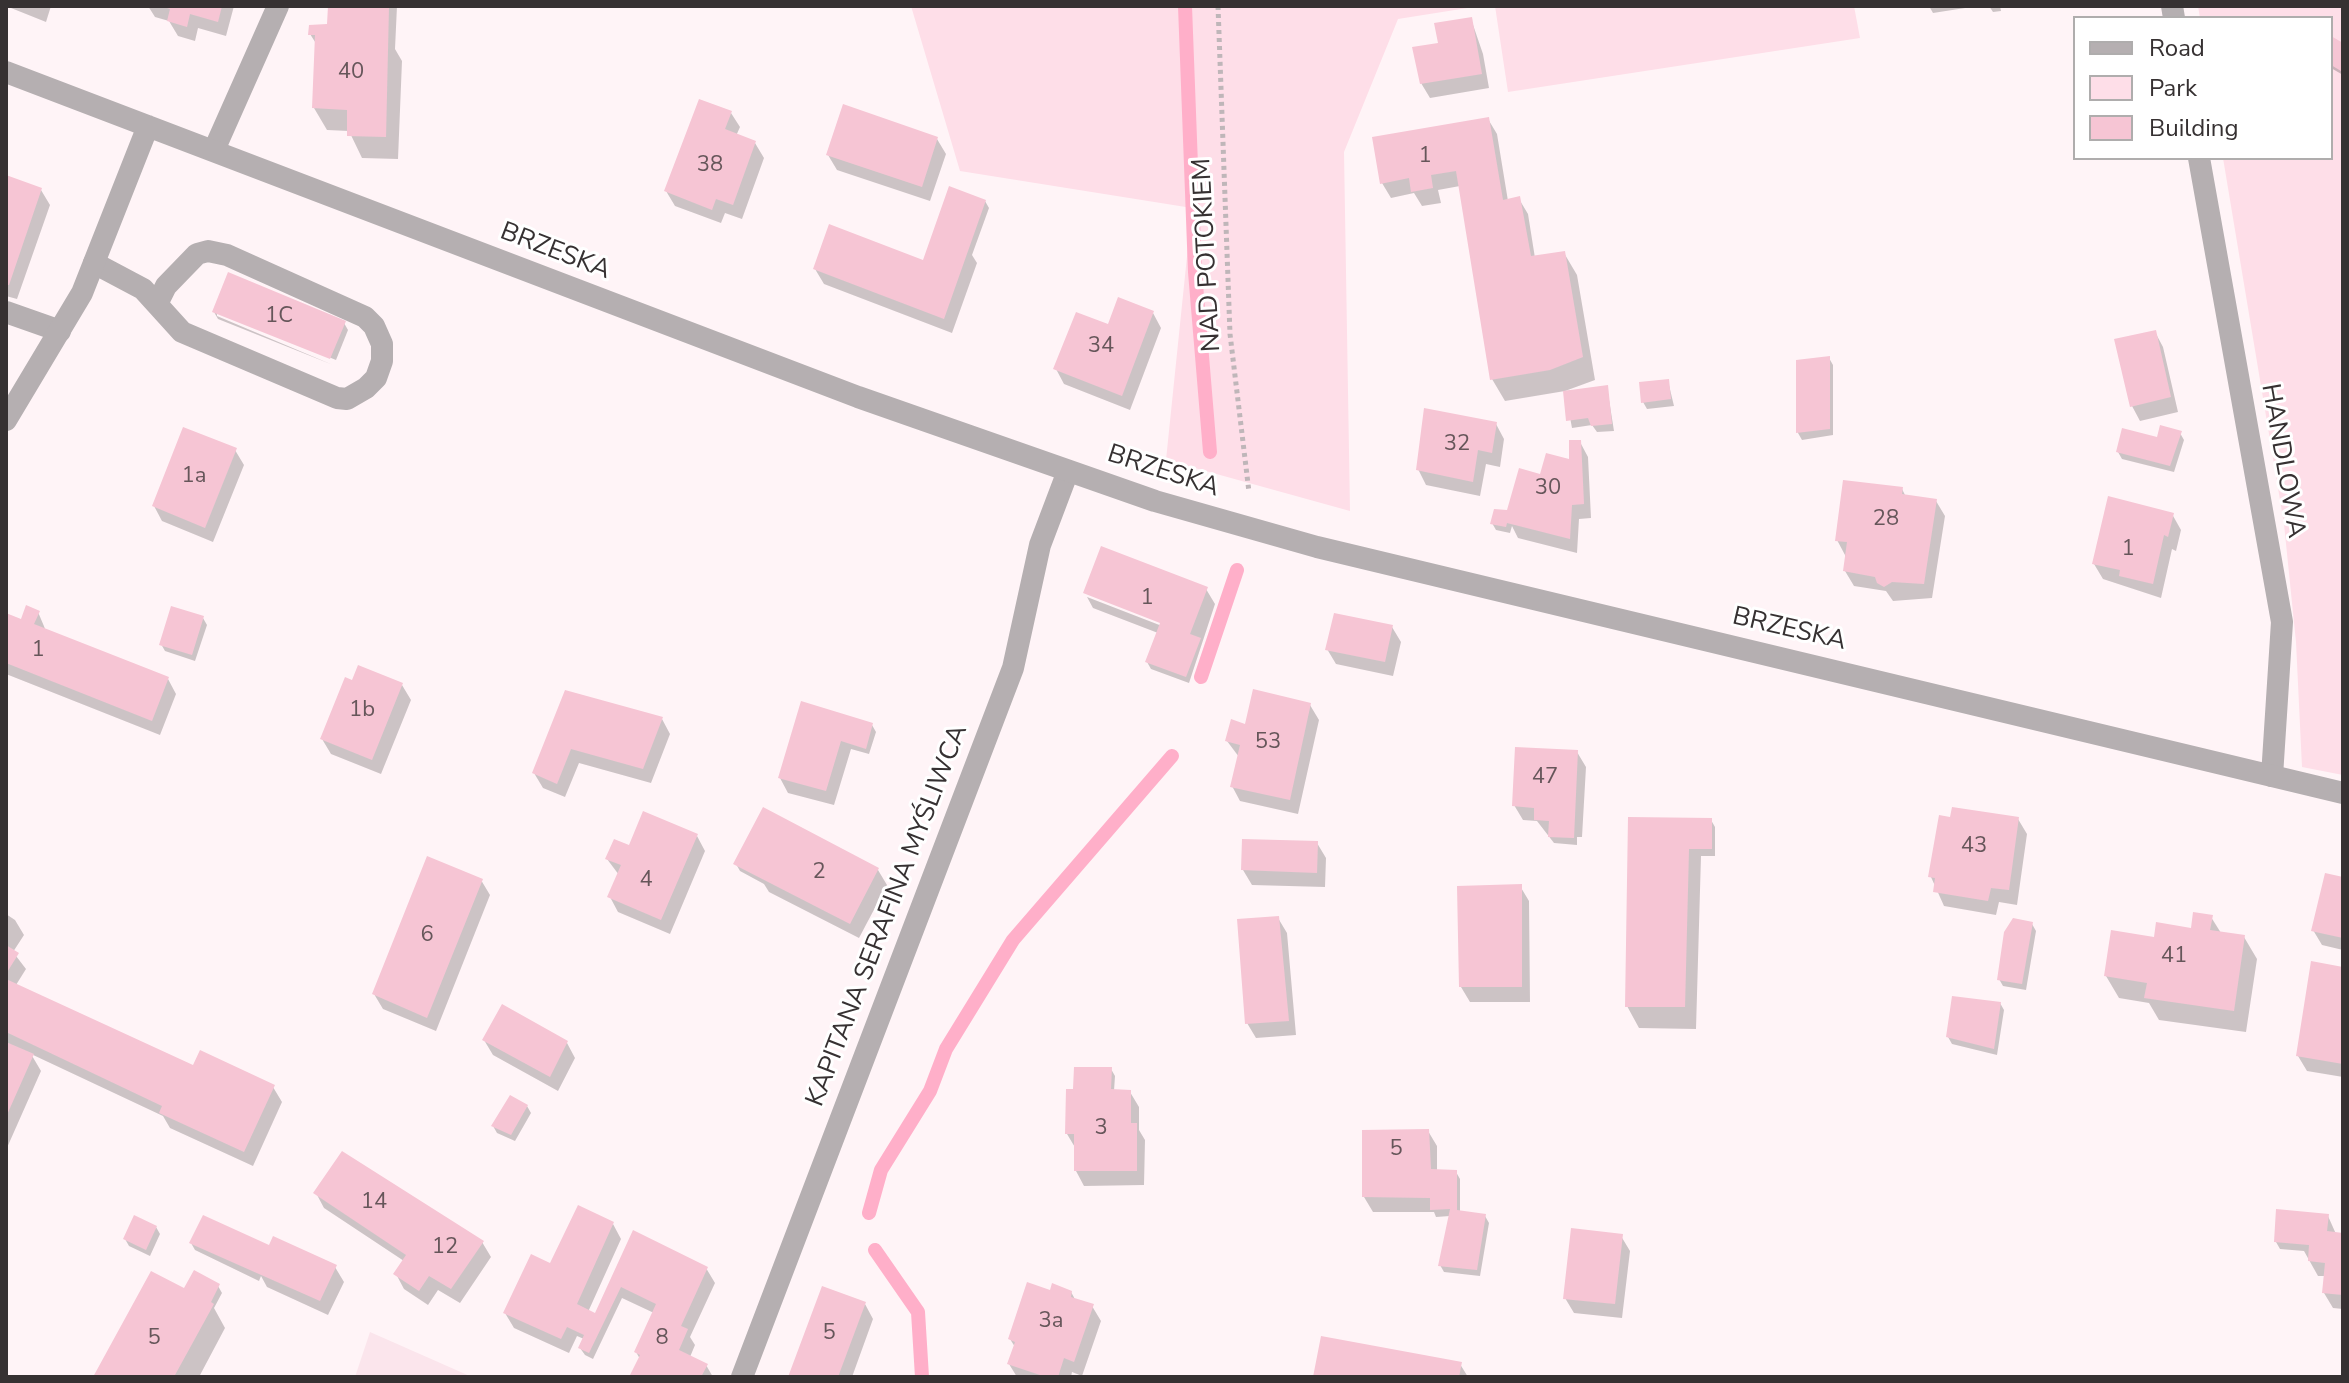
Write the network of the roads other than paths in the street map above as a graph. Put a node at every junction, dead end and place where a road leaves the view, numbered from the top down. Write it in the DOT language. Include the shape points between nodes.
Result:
graph roads {
  1 [pos="278,6"];
  2 [pos="6,72"];
  3 [pos="148,126"];
  4 [pos="214,150"];
  5 [pos="2199,160"];
  6 [pos="94,263"];
  7 [pos="157,304"];
  8 [pos="6,312"];
  9 [pos="60,331"];
  10 [pos="6,420"];
  11 [pos="1068,471"];
  12 [pos="2272,776"];
  13 [pos="2343,793"];
  14 [pos="742,1377"];
  1 -- 4 [label="street"];
  2 -- 3 [label="street, BRZESKA"];
  3 -- 4 [label="street, BRZESKA"];
  3 -- 6 [label="street"];
  4 -- 11 [label="street, BRZESKA" via="858,397"];
  5 -- 12 [label="street, HANDLOWA" via="2282,622"];
  6 -- 7 [label="street" via="143,289"];
  6 -- 9 [label="street"];
  7 -- 7 [label="street" via="182,332 337,398 347,399 366,388 382,361 382,344 365,317 227,255 197,254 166,286"];
  8 -- 9 [label="street"];
  9 -- 10 [label="street"];
  11 -- 12 [label="street, BRZESKA" via="1317,547"];
  11 -- 14 [label="street, KAPITANA SERAFINA MYŚLIWCA" via="1040,545 1013,668"];
  12 -- 13 [label="street, BRZESKA"];
}
